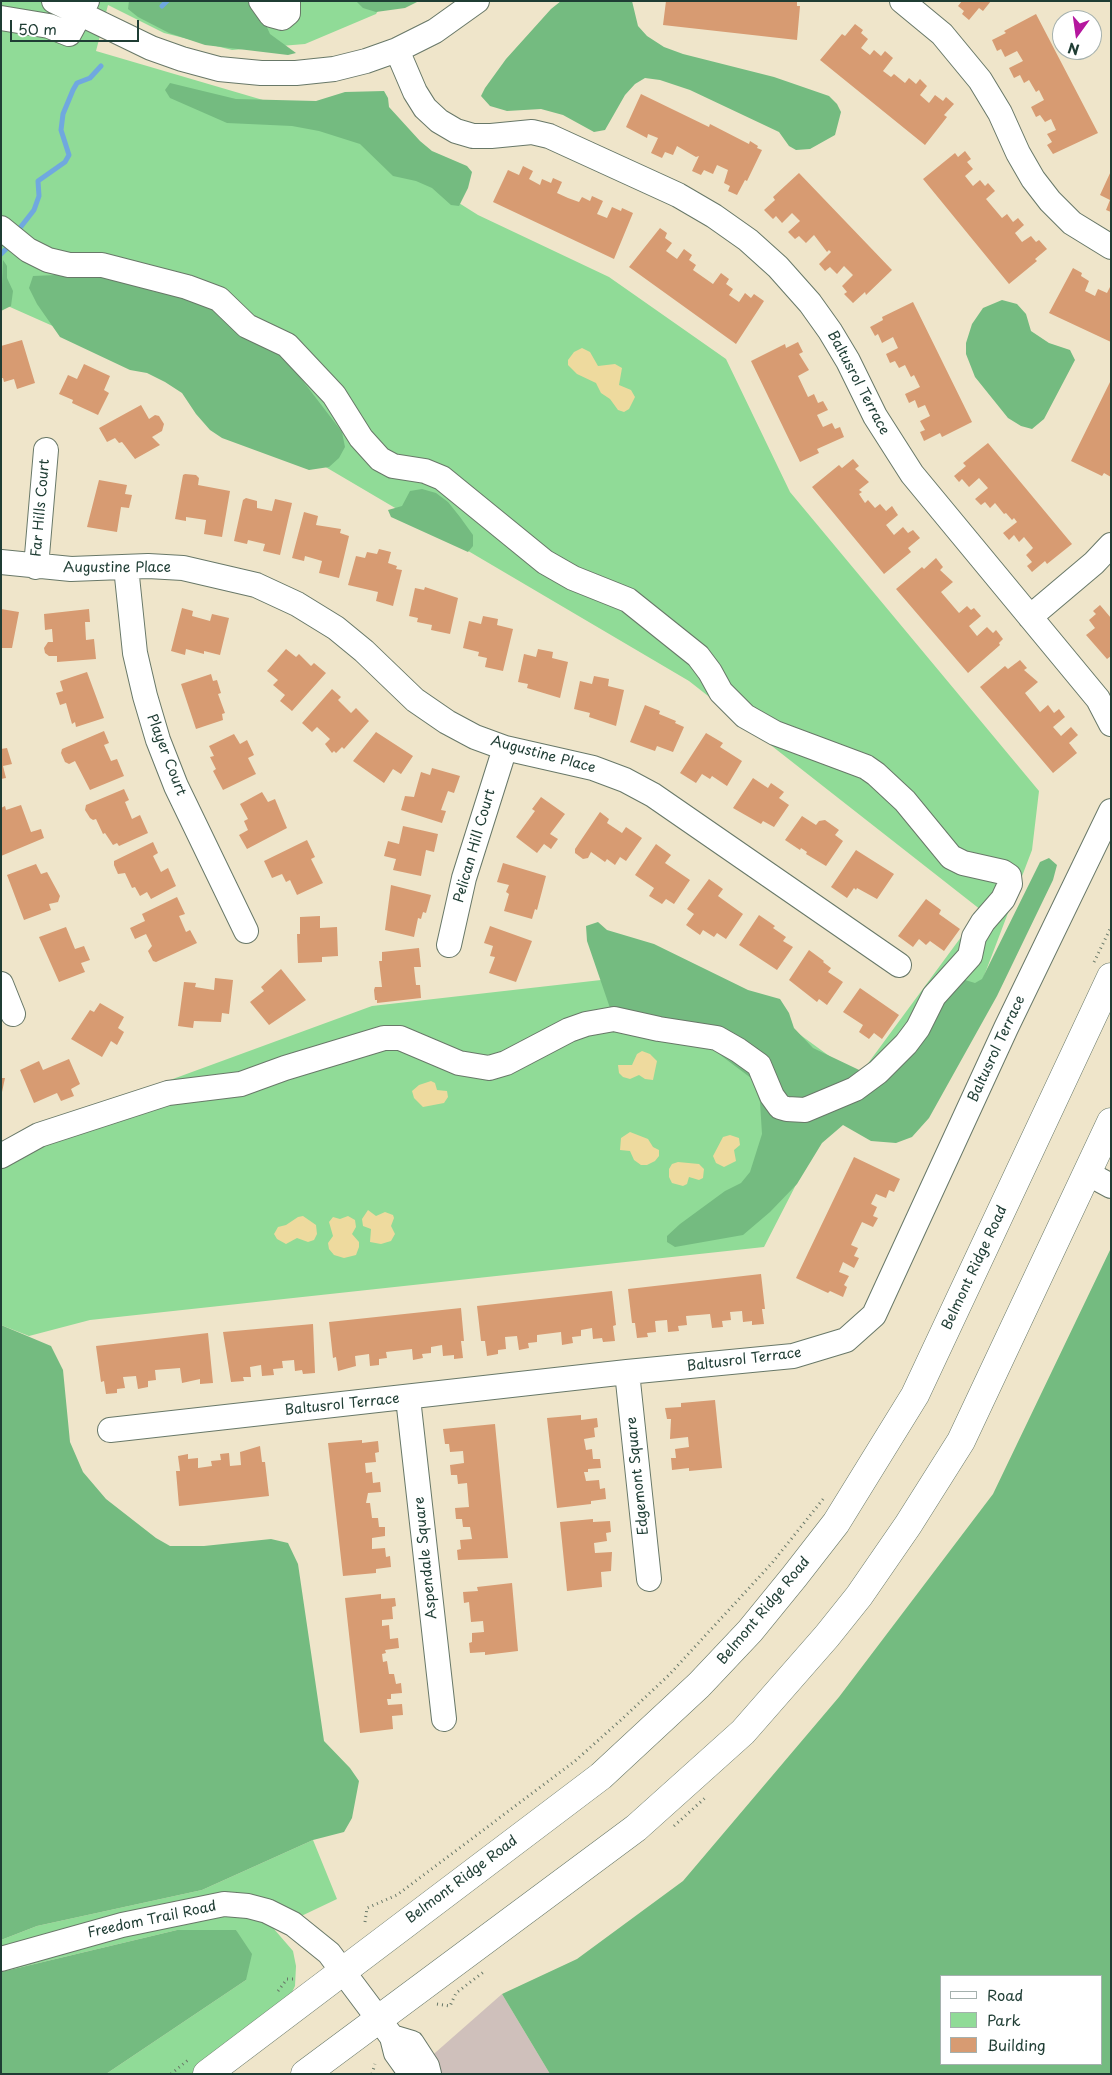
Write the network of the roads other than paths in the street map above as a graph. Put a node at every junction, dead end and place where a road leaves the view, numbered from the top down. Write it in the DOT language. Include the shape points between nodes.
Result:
graph roads {
  1 [pos="54,1"];
  2 [pos="260,1"];
  3 [pos="288,1"];
  4 [pos="477,1"];
  5 [pos="902,1"];
  6 [pos="83,8"];
  7 [pos="1,18"];
  8 [pos="397,50"];
  9 [pos="1,228"];
  10 [pos="1111,247"];
  11 [pos="46,450"];
  12 [pos="1111,545"];
  13 [pos="1,562"];
  14 [pos="36,567"];
  15 [pos="126,567"];
  16 [pos="1030,617"];
  17 [pos="1111,724"];
  18 [pos="505,748"];
  19 [pos="1111,811"];
  20 [pos="246,931"];
  21 [pos="449,945"];
  22 [pos="899,965"];
  23 [pos="1101,972"];
  24 [pos="1,984"];
  25 [pos="12,1014"];
  26 [pos="1111,1122"];
  27 [pos="1,1156"];
  28 [pos="1087,1173"];
  29 [pos="1111,1186"];
  30 [pos="627,1372"];
  31 [pos="408,1398"];
  32 [pos="110,1430"];
  33 [pos="649,1579"];
  34 [pos="444,1719"];
  35 [pos="1,1959"];
  36 [pos="344,1971"];
  37 [pos="385,2029"];
  38 [pos="207,2074"];
  39 [pos="305,2074"];
  40 [pos="411,2074"];
  41 [pos="429,2074"];
  1 -- 6 [label="street"];
  2 -- 3 [label="street" via="271,14 282,18 288,13"];
  4 -- 8 [label="street" via="434,31"];
  5 -- 10 [label="street" via="942,34 980,80 1033,180 1050,201 1072,223"];
  6 -- 7 [label="street" via="69,34 49,26"];
  6 -- 8 [label="street" via="151,48 219,68 296,73 334,69"];
  8 -- 16 [label="street, Baltusrol Terrace" via="414,92 425,108 456,131 472,136 532,132 549,136 678,195 714,216 760,251 810,303 830,331 875,416 912,474"];
  9 -- 27 [label="street" via="28,250 58,263 102,265 187,287 218,299 247,326 287,345 334,395 361,438 380,459 393,466 425,471 442,478 554,567 628,600 698,656 726,697 745,716 764,728 853,760 871,770 905,801 951,857 1003,872 1009,876 1010,884 1003,899 974,937 970,956 934,996 906,1044 861,1086 805,1110 780,1107 759,1065 717,1038 614,1019 595,1021 569,1030 506,1063 489,1068 459,1063 408,1040 384,1038 242,1084 168,1094 39,1135"];
  11 -- 14 [label="street, Far Hills Court"];
  12 -- 16 [label="street"];
  13 -- 14 [label="street, Augustine Place"];
  14 -- 15 [label="street, Augustine Place"];
  15 -- 18 [label="street, Augustine Place" via="183,568 224,576 256,585 297,604 350,640 423,705 468,733"];
  15 -- 20 [label="street, Player Court" via="136,653 158,740 176,786"];
  16 -- 17 [label="street, Baltusrol Terrace" via="1098,699"];
  18 -- 21 [label="street, Pelican Hill Court" via="464,878"];
  18 -- 22 [label="street, Augustine Place" via="593,768 654,795"];
  19 -- 30 [label="street, Baltusrol Terrace" via="1006,1028 874,1315 846,1340 793,1356"];
  23 -- 36 [label="main road, Belmont Ridge Road" via="915,1395 841,1516 750,1631 699,1686 615,1763"];
  24 -- 25 [label="street"];
  26 -- 28 [label="main road"];
  28 -- 29 [label="street"];
  28 -- 37 [label="main road" via="961,1440 908,1525 827,1636 743,1732 636,1828"];
  30 -- 31 [label="street, Baltusrol Terrace"];
  30 -- 33 [label="street, Edgemont Square"];
  31 -- 32 [label="street, Baltusrol Terrace"];
  31 -- 34 [label="street, Aspendale Square"];
  35 -- 36 [label="street, Freedom Trail Road" via="122,1925 224,1904 267,1911 293,1924 329,1953"];
  36 -- 37 [label="street, Freedom Trail Road"];
  36 -- 38 [label="main road, Belmont Ridge Road"];
  37 -- 39 [label="main road"];
  37 -- 40 [label="street, Freedom Trail Road" via="396,2054"];
  37 -- 41 [label="street" via="412,2043"];
}
